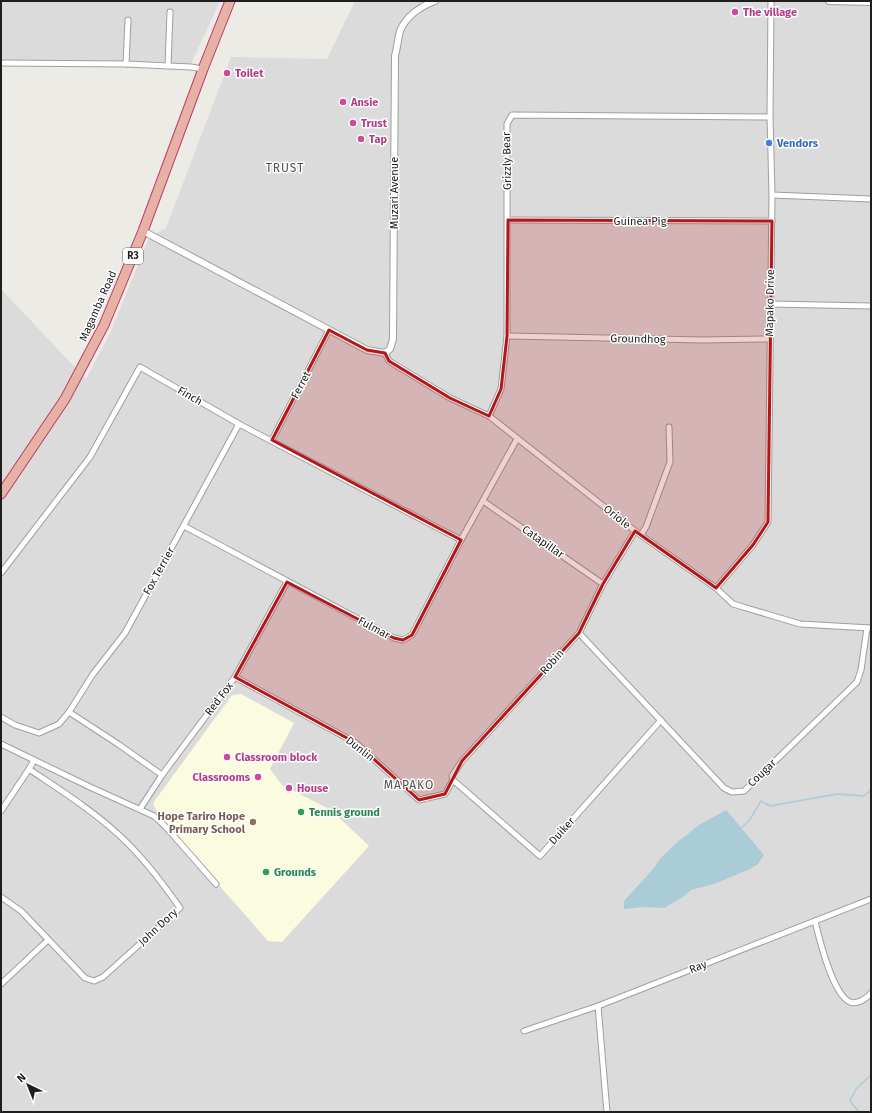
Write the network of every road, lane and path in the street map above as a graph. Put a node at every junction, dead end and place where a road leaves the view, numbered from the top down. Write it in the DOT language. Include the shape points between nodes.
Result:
graph roads {
  1 [pos="230,1"];
  2 [pos="435,1"];
  3 [pos="771,1"];
  4 [pos="829,1"];
  5 [pos="860,2"];
  6 [pos="871,2"];
  7 [pos="170,12"];
  8 [pos="128,20"];
  9 [pos="1,63"];
  10 [pos="126,64"];
  11 [pos="168,66"];
  12 [pos="203,69"];
  13 [pos="770,117"];
  14 [pos="772,195"];
  15 [pos="871,199"];
  16 [pos="508,220"];
  17 [pos="772,221"];
  18 [pos="143,231"];
  19 [pos="770,304"];
  20 [pos="871,306"];
  21 [pos="329,330"];
  22 [pos="507,336"];
  23 [pos="770,339"];
  24 [pos="385,353"];
  25 [pos="489,416"];
  26 [pos="239,424"];
  27 [pos="669,427"];
  28 [pos="517,439"];
  29 [pos="272,440"];
  30 [pos="1,494"];
  31 [pos="482,501"];
  32 [pos="184,526"];
  33 [pos="635,531"];
  34 [pos="641,535"];
  35 [pos="461,540"];
  36 [pos="1,573"];
  37 [pos="287,582"];
  38 [pos="603,584"];
  39 [pos="716,588"];
  40 [pos="869,628"];
  41 [pos="579,633"];
  42 [pos="236,677"];
  43 [pos="69,712"];
  44 [pos="1,717"];
  45 [pos="661,720"];
  46 [pos="1,744"];
  47 [pos="34,760"];
  48 [pos="30,769"];
  49 [pos="162,775"];
  50 [pos="453,780"];
  51 [pos="140,809"];
  52 [pos="1,811"];
  53 [pos="216,884"];
  54 [pos="1,897"];
  55 [pos="871,899"];
  56 [pos="815,921"];
  57 [pos="48,940"];
  58 [pos="1,984"];
  59 [pos="871,993"];
  60 [pos="598,1006"];
  61 [pos="524,1031"];
  62 [pos="607,1112"];
  1 -- 12 [label="highway, Magamba Road / R3"];
  2 -- 24 [label="street, Muzari Avenue" via="425,4 411,15 401,31 395,56 393,339 390,349"];
  3 -- 13 [label="street, Mapako Drive"];
  4 -- 5 [label="street"];
  5 -- 6 [label="street"];
  7 -- 11 [label="street"];
  8 -- 10 [label="street"];
  9 -- 10 [label="street"];
  10 -- 11 [label="street"];
  11 -- 12 [label="street"];
  12 -- 18 [label="highway, Magamba Road / R3"];
  13 -- 14 [label="street, Mapako Drive"];
  13 -- 16 [label="street, Grizzly Bear" via="512,115 507,124"];
  14 -- 15 [label="street"];
  14 -- 17 [label="street, Mapako Drive"];
  16 -- 17 [label="street, Guinea Pig"];
  16 -- 22 [label="street, Grizzly Bear"];
  17 -- 19 [label="street, Mapako Drive"];
  18 -- 21 [label="street"];
  18 -- 30 [label="highway, Magamba Road / R3" via="104,325 66,399"];
  19 -- 20 [label="street"];
  19 -- 23 [label="street, Mapako Drive"];
  21 -- 24 [label="street" via="367,350"];
  21 -- 29 [label="street, Ferret"];
  22 -- 23 [label="street, Groundhog"];
  22 -- 25 [label="street, Grizzly Bear" via="501,389"];
  23 -- 39 [label="street, Mapako Drive" via="768,522 753,545"];
  24 -- 25 [label="street, Oriole" via="389,361 450,398"];
  25 -- 28 [label="street, Oriole"];
  26 -- 29 [label="street, Finch"];
  26 -- 32 [label="street, Fox Terrier"];
  26 -- 36 [label="street, Finch" via="140,367 90,457"];
  27 -- 34 [label="street" via="670,462"];
  28 -- 31 [label="street, Fulmar"];
  28 -- 33 [label="street, Oriole"];
  29 -- 35 [label="street, Finch"];
  31 -- 35 [label="street, Fulmar"];
  31 -- 38 [label="street, Catapillar"];
  32 -- 37 [label="street, Fulmar"];
  32 -- 43 [label="street, Fox Terrier" via="125,633 93,674"];
  33 -- 34 [label="street, Oriole"];
  33 -- 38 [label="street, Robin"];
  34 -- 39 [label="street, Oriole"];
  35 -- 37 [label="street, Fulmar" via="412,635 403,640 394,638"];
  37 -- 42 [label="street, Red Fox"];
  38 -- 41 [label="street, Robin"];
  39 -- 40 [label="street, Oriole" via="733,604 800,624"];
  40 -- 45 [label="street, Cougar" via="861,670 856,682 744,791 732,792 724,788"];
  41 -- 45 [label="street, Cougar"];
  41 -- 50 [label="street, Robin" via="462,761 452,776"];
  42 -- 49 [label="street, Red Fox"];
  42 -- 50 [label="street, Dunlin" via="356,743 419,800 445,794"];
  43 -- 44 [label="street, Fox Terrier" via="59,724 39,733"];
  43 -- 49 [label="street"];
  45 -- 50 [label="street, Duiker" via="540,856"];
  46 -- 47 [label="street"];
  47 -- 48 [label="street"];
  47 -- 51 [label="street"];
  48 -- 52 [label="street"];
  48 -- 57 [label="street, John Dory" via="78,802 119,835 154,872 180,908 103,977 94,981 85,978"];
  49 -- 51 [label="street, Red Fox"];
  51 -- 53 [label="street" via="162,823"];
  54 -- 57 [label="street, John Dory" via="21,911"];
  55 -- 56 [label="street, Ray"];
  56 -- 59 [label="street" via="828,968 841,994 849,1002 856,1003"];
  56 -- 60 [label="street, Ray"];
  57 -- 58 [label="street"];
  60 -- 61 [label="street, Ray"];
  60 -- 62 [label="street"];
}
